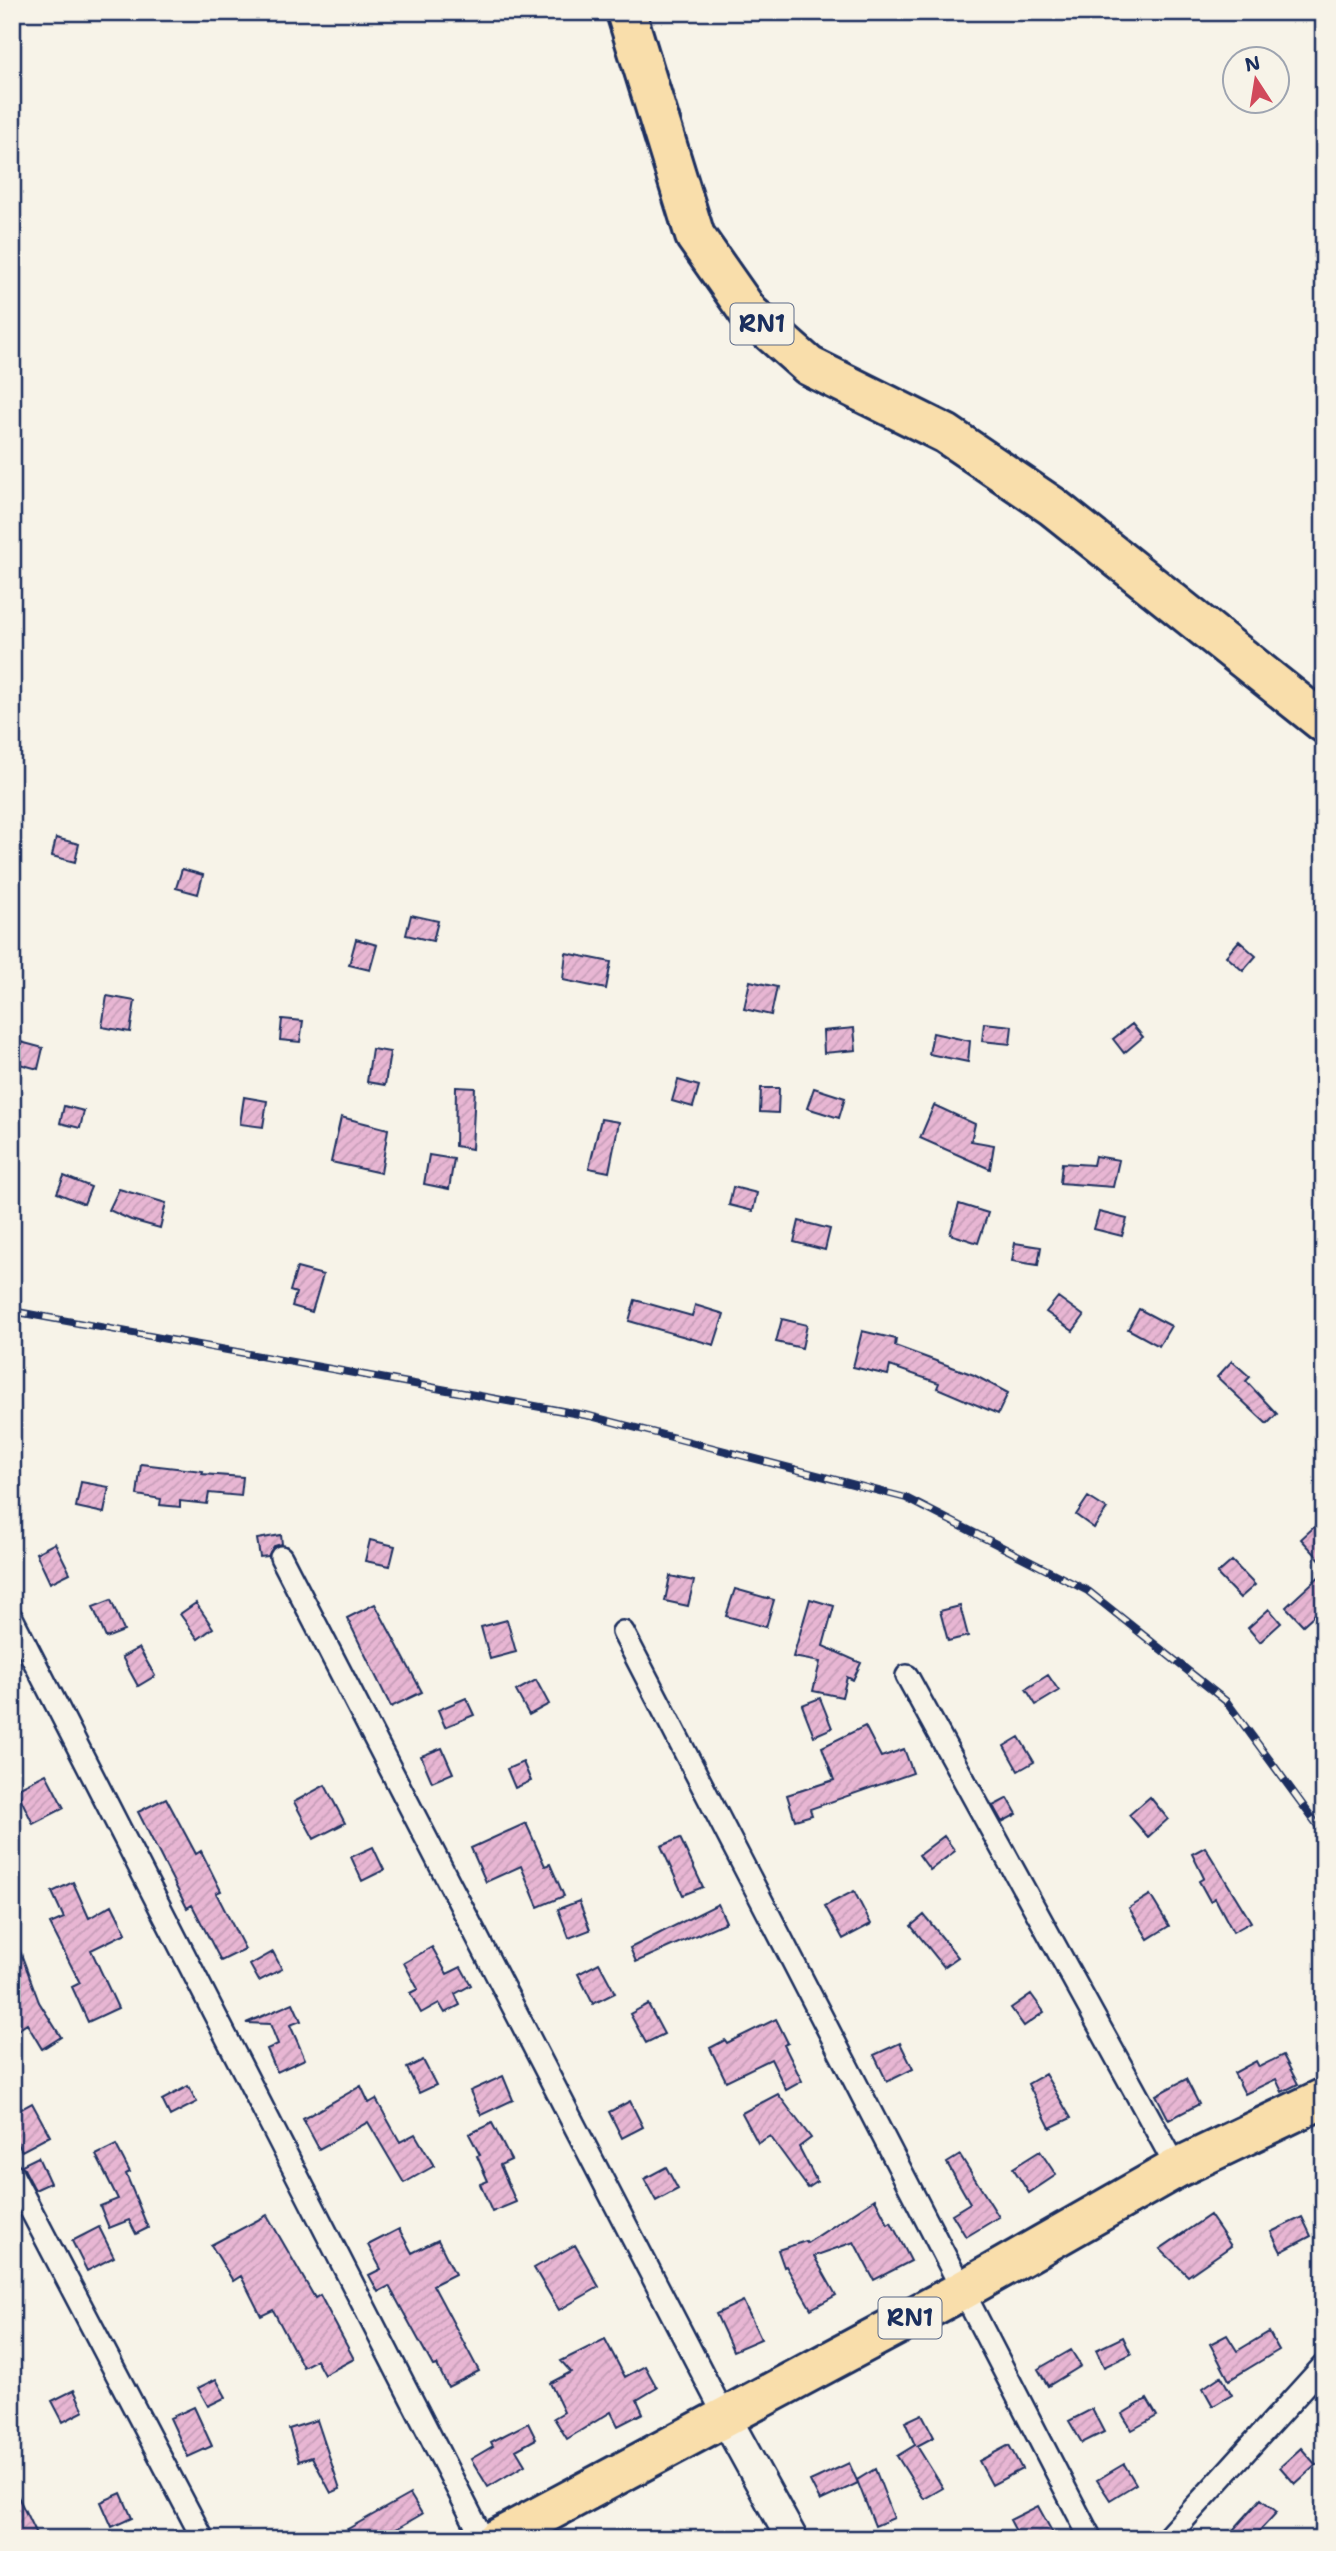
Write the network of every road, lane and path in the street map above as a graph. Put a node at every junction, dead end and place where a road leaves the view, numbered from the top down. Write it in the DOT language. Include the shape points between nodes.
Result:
graph roads {
  1 [pos="626,12"];
  2 [pos="1324,723"];
  3 [pos="281,1557"];
  4 [pos="12,1618"];
  5 [pos="623,1632"];
  6 [pos="907,1676"];
  7 [pos="1324,2098"];
  8 [pos="1177,2168"];
  9 [pos="12,2175"];
  10 [pos="963,2290"];
  11 [pos="1324,2365"];
  12 [pos="725,2417"];
  13 [pos="203,2539"];
  14 [pos="483,2539"];
  15 [pos="497,2539"];
  16 [pos="792,2539"];
  17 [pos="1091,2539"];
  18 [pos="1166,2539"];
  1 -- 2 [label="highway, RN1" via="695,236 749,313 809,366 946,434 1056,510"];
  3 -- 12 [label="street"];
  4 -- 14 [label="street"];
  5 -- 10 [label="street"];
  6 -- 8 [label="street"];
  7 -- 8 [label="highway, RN1"];
  8 -- 10 [label="highway, RN1"];
  9 -- 13 [label="street"];
  10 -- 12 [label="highway, RN1"];
  10 -- 17 [label="street"];
  11 -- 18 [label="street"];
  12 -- 15 [label="highway, RN1"];
  12 -- 16 [label="street"];
}
